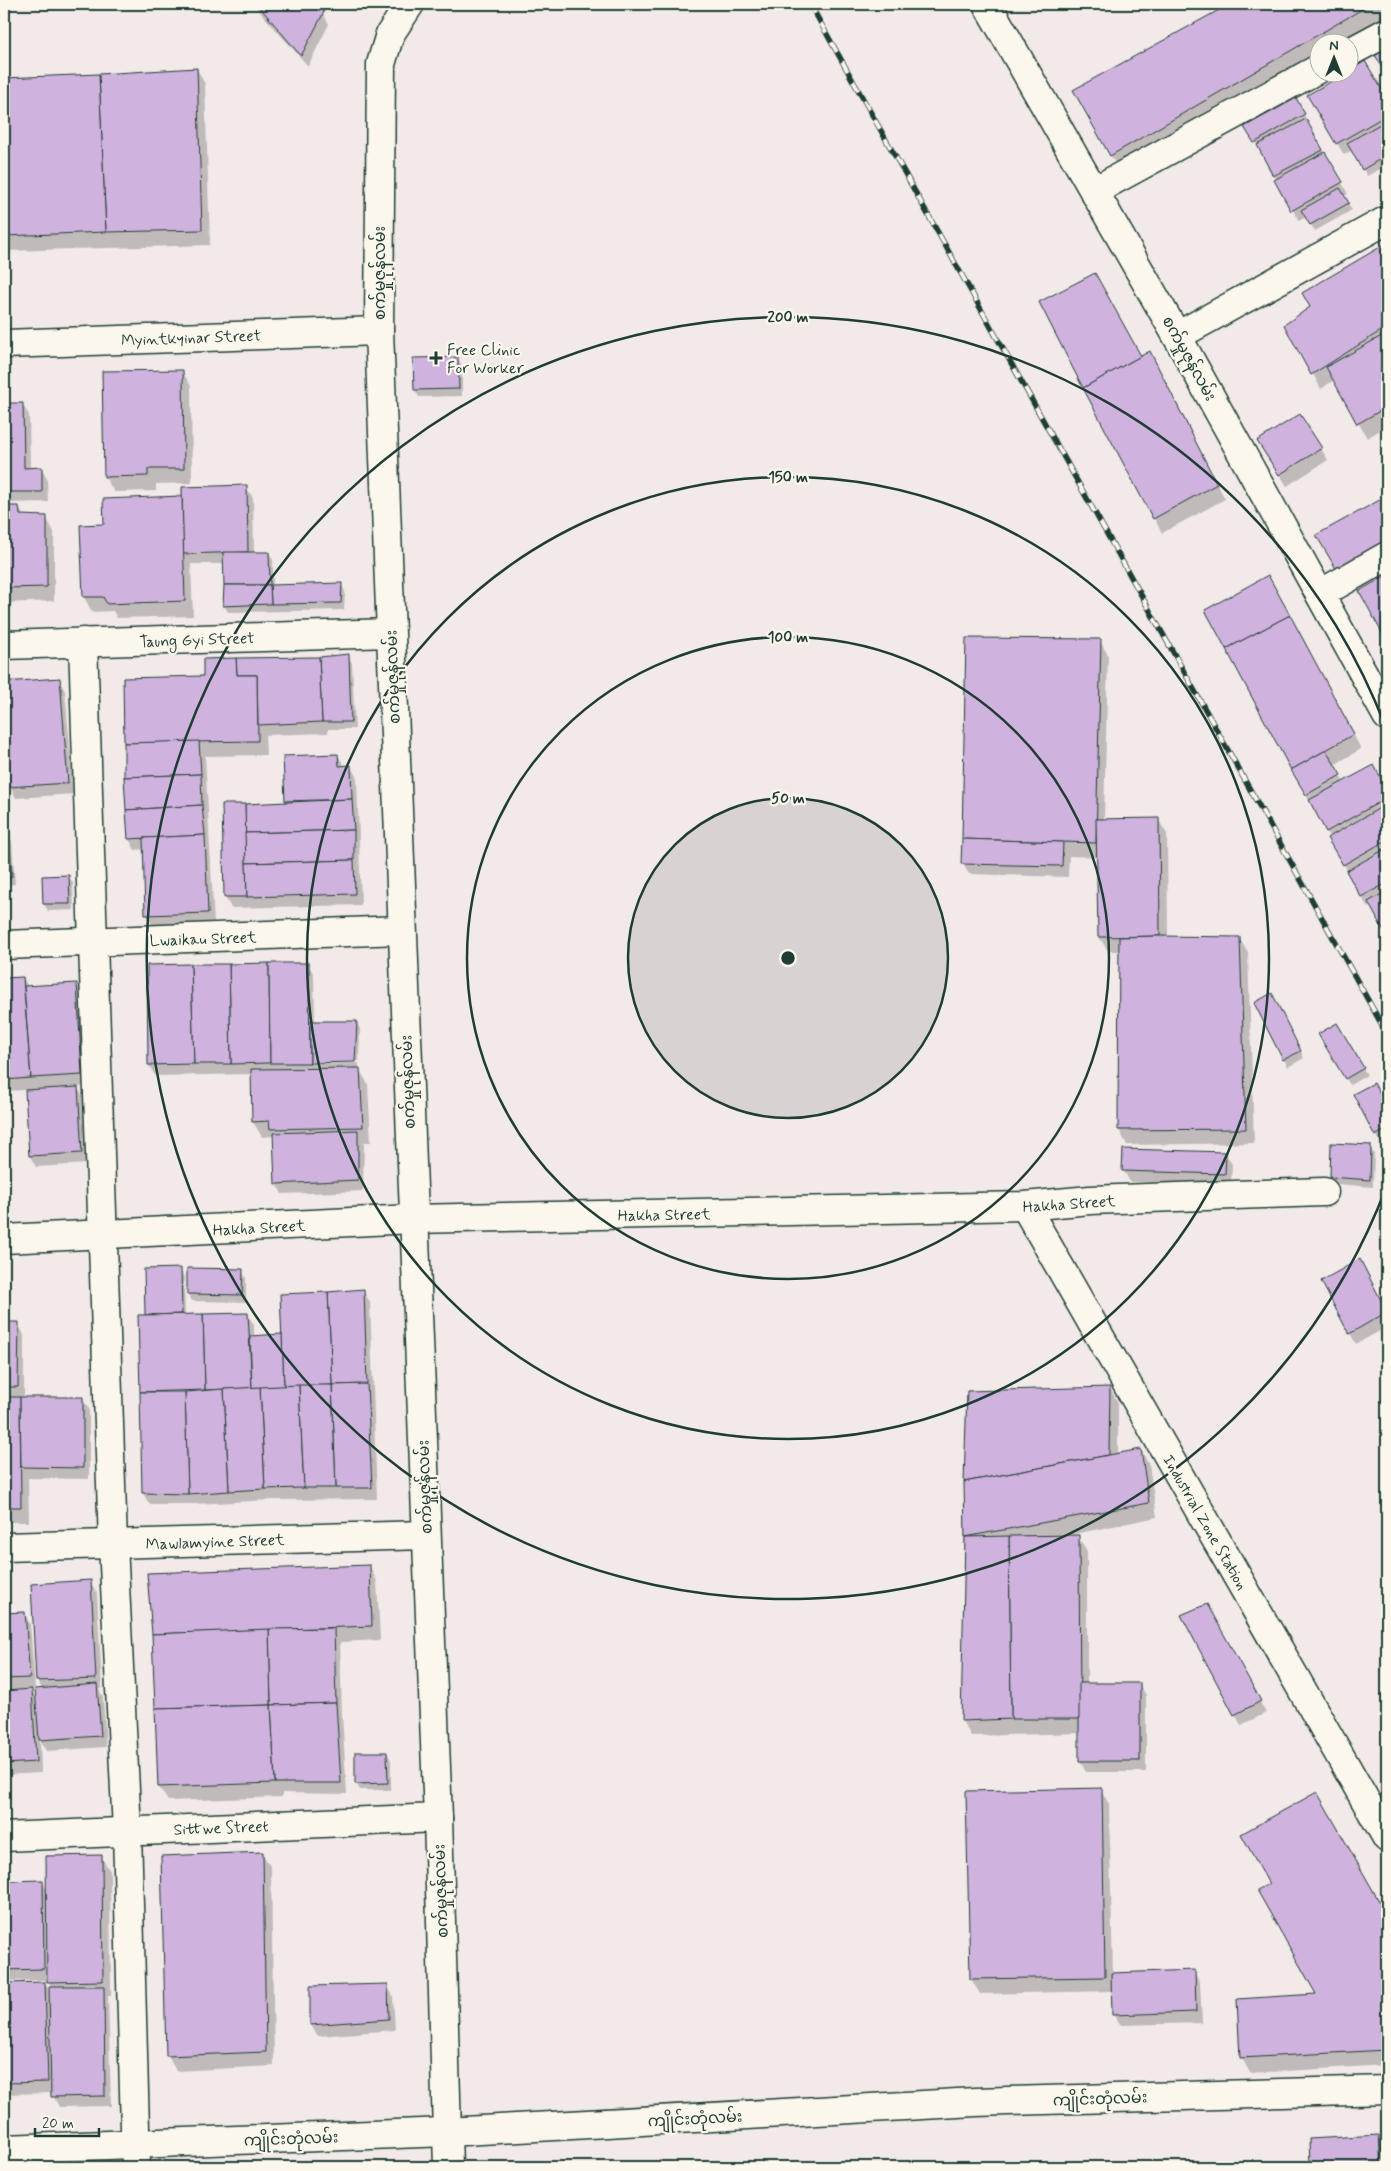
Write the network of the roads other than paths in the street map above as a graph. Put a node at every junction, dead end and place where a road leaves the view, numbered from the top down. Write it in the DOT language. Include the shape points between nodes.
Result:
graph roads {
  1 [pos="410,4"];
  2 [pos="987,4"];
  3 [pos="1387,32"];
  4 [pos="1358,48"];
  5 [pos="1308,74"];
  6 [pos="1094,191"];
  7 [pos="1387,220"];
  8 [pos="379,331"];
  9 [pos="1178,336"];
  10 [pos="4,344"];
  11 [pos="1387,556"];
  12 [pos="1320,594"];
  13 [pos="390,633"];
  14 [pos="82,642"];
  15 [pos="4,645"];
  16 [pos="1387,716"];
  17 [pos="401,930"];
  18 [pos="93,942"];
  19 [pos="4,944"];
  20 [pos="1324,1192"];
  21 [pos="1025,1206"];
  22 [pos="413,1220"];
  23 [pos="103,1235"];
  24 [pos="4,1239"];
  25 [pos="426,1535"];
  26 [pos="113,1544"];
  27 [pos="4,1548"];
  28 [pos="438,1818"];
  29 [pos="127,1831"];
  30 [pos="4,1837"];
  31 [pos="1387,1838"];
  32 [pos="1387,2090"];
  33 [pos="447,2132"];
  34 [pos="4,2149"];
  35 [pos="135,2156"];
  36 [pos="448,2167"];
  1 -- 8 [label="street, စက်မှုဇုန်လမ်း" via="390,34 381,64"];
  2 -- 6 [label="street, စက်မှုဇုန်လမ်း"];
  3 -- 4 [label="street"];
  5 -- 6 [label="street"];
  6 -- 9 [label="street, စက်မှုဇုန်လမ်း"];
  7 -- 9 [label="street"];
  8 -- 10 [label="street, Myintkyinar Street"];
  8 -- 13 [label="street, စက်မှုဇုန်လမ်း"];
  9 -- 12 [label="street, စက်မှုဇုန်လမ်း"];
  11 -- 12 [label="street"];
  12 -- 16 [label="street, စက်မှုဇုန်လမ်း"];
  13 -- 14 [label="street, Taung Gyi Street"];
  13 -- 17 [label="street, စက်မှုဇုန်လမ်း"];
  14 -- 15 [label="street, Taung Gyi Street"];
  14 -- 18 [label="street"];
  17 -- 18 [label="street, Lwaikau Street"];
  17 -- 22 [label="street, စက်မှုဇုန်လမ်း"];
  18 -- 19 [label="street, Lwaikau Street"];
  18 -- 23 [label="street"];
  20 -- 21 [label="street, Hakha Street" via="1090,1200"];
  21 -- 22 [label="street, Hakha Street"];
  21 -- 31 [label="street, Industrial Zone Station"];
  22 -- 23 [label="street, Hakha Street"];
  22 -- 25 [label="street, စက်မှုဇုန်လမ်း"];
  23 -- 24 [label="street, Hakha Street"];
  23 -- 26 [label="street"];
  25 -- 26 [label="street, Mawlamyine Street"];
  25 -- 28 [label="street, စက်မှုဇုန်လမ်း"];
  26 -- 27 [label="street, Mawlamyine Street"];
  26 -- 29 [label="street"];
  28 -- 29 [label="street, Sittwe Street"];
  28 -- 33 [label="street, စက်မှုဇုန်လမ်း"];
  29 -- 30 [label="street, Sittwe Street"];
  29 -- 35 [label="street"];
  32 -- 33 [label="street, ကျိုင်းတုံလမ်း" via="975,2102"];
  33 -- 35 [label="street, ကျိုင်းတုံလမ်း"];
  33 -- 36 [label="street, စက်မှုဇုန်လမ်း"];
  34 -- 35 [label="street, ကျိုင်းတုံလမ်း"];
}
